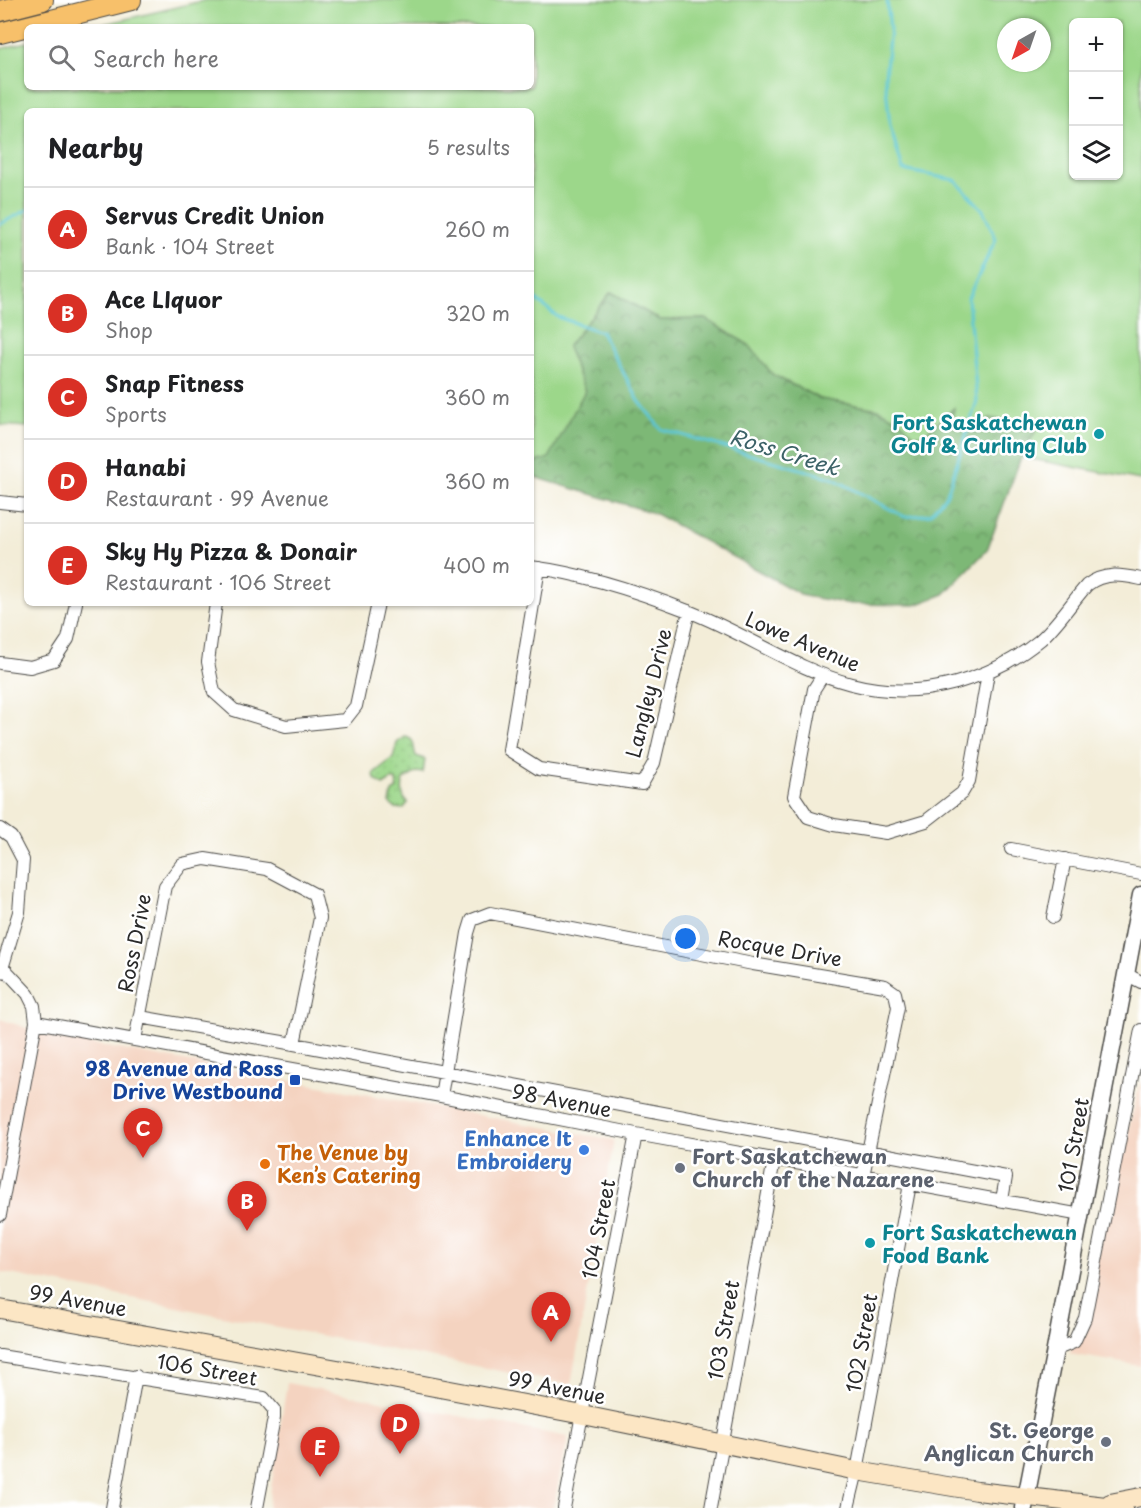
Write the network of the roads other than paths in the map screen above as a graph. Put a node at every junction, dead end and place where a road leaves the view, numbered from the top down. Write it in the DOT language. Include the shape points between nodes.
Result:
graph roads {
  1 [pos="43,0"];
  2 [pos="131,0"];
  3 [pos="0,11"];
  4 [pos="36,24"];
  5 [pos="24,27"];
  6 [pos="0,33"];
  7 [pos="0,502"];
  8 [pos="24,505"];
  9 [pos="535,568"];
  10 [pos="1141,579"];
  11 [pos="74,606"];
  12 [pos="216,606"];
  13 [pos="377,606"];
  14 [pos="530,606"];
  15 [pos="688,611"];
  16 [pos="0,663"];
  17 [pos="988,673"];
  18 [pos="823,675"];
  19 [pos="0,829"];
  20 [pos="1011,849"];
  21 [pos="1065,859"];
  22 [pos="1141,874"];
  23 [pos="1141,896"];
  24 [pos="1053,917"];
  25 [pos="1,968"];
  26 [pos="1126,974"];
  27 [pos="1141,982"];
  28 [pos="140,1017"];
  29 [pos="36,1022"];
  30 [pos="1141,1030"];
  31 [pos="135,1040"];
  32 [pos="294,1044"];
  33 [pos="446,1072"];
  34 [pos="441,1096"];
  35 [pos="636,1134"];
  36 [pos="868,1151"];
  37 [pos="774,1160"];
  38 [pos="863,1176"];
  39 [pos="910,1184"];
  40 [pos="1002,1200"];
  41 [pos="0,1215"];
  42 [pos="1081,1215"];
  43 [pos="0,1309"];
  44 [pos="1055,1350"];
  45 [pos="0,1356"];
  46 [pos="136,1376"];
  47 [pos="583,1415"];
  48 [pos="723,1443"];
  49 [pos="857,1471"];
  50 [pos="1141,1497"];
  51 [pos="1025,1503"];
  52 [pos="1114,1506"];
  53 [pos="112,1508"];
  54 [pos="257,1508"];
  55 [pos="564,1508"];
  56 [pos="711,1508"];
  57 [pos="848,1508"];
  1 -- 3 [label="main road"];
  2 -- 4 [label="main road"];
  5 -- 6 [label="main road"];
  7 -- 8 [label="street"];
  9 -- 15 [label="street, Lowe Avenue" via="579,574"];
  10 -- 17 [label="street, Lowe Avenue" via="1112,575 1087,585 1040,640"];
  11 -- 16 [label="street" via="68,639 54,660 30,667"];
  12 -- 13 [label="street" via="208,662 214,692 234,710 286,726 345,720 356,706"];
  14 -- 15 [label="street, Langley Drive" via="509,750 539,769 642,784 654,763"];
  15 -- 18 [label="street, Lowe Avenue"];
  17 -- 18 [label="street, Lowe Avenue" via="937,688 908,691 858,687"];
  17 -- 18 [label="street" via="966,788 926,821 886,833 808,818 794,796 814,689"];
  19 -- 25 [label="street" via="11,837 23,860 19,912"];
  20 -- 21 [label="street"];
  21 -- 22 [label="street"];
  21 -- 24 [label="street"];
  23 -- 26 [label="street, 101 Street"];
  25 -- 29 [label="street" via="28,994"];
  26 -- 27 [label="street"];
  26 -- 42 [label="street, 101 Street"];
  28 -- 31 [label="street, Ross Drive"];
  28 -- 32 [label="street"];
  28 -- 32 [label="street, Ross Drive" via="165,886 182,864 205,859 267,869 314,894 320,918"];
  29 -- 31 [label="street, 98 Avenue"];
  29 -- 41 [label="street"];
  30 -- 44 [label="street" via="1085,1318 1074,1342"];
  31 -- 34 [label="street, 98 Avenue"];
  32 -- 33 [label="street"];
  33 -- 34 [label="street, Rocque Drive"];
  33 -- 36 [label="street"];
  33 -- 36 [label="street, Rocque Drive" via="468,933 472,920 490,913 885,986 895,993 898,1007"];
  34 -- 35 [label="street, 98 Avenue"];
  35 -- 37 [label="street, 98 Avenue"];
  35 -- 47 [label="street, 104 Street"];
  36 -- 38 [label="street, Rocque Drive"];
  36 -- 40 [label="street" via="1006,1177"];
  37 -- 38 [label="street, 98 Avenue"];
  37 -- 48 [label="street, 103 Street"];
  38 -- 39 [label="street, 98 Avenue"];
  39 -- 40 [label="street, 98 Avenue"];
  39 -- 49 [label="street, 102 Street"];
  40 -- 42 [label="street, 98 Avenue"];
  42 -- 44 [label="street, 101 Street"];
  43 -- 47 [label="main road, 99 Avenue"];
  44 -- 51 [label="street, 101 Street"];
  45 -- 46 [label="street"];
  46 -- 53 [label="street"];
  46 -- 54 [label="street, 106 Street" via="259,1396 272,1405 274,1418"];
  47 -- 48 [label="main road, 99 Avenue"];
  47 -- 55 [label="street, 104 Street"];
  48 -- 49 [label="main road, 99 Avenue"];
  48 -- 56 [label="street, 103 Street"];
  49 -- 51 [label="main road, 99 Avenue"];
  49 -- 57 [label="street, 102 Street"];
  50 -- 52 [label="main road, 99 Avenue"];
  51 -- 52 [label="main road, 99 Avenue"];
}
